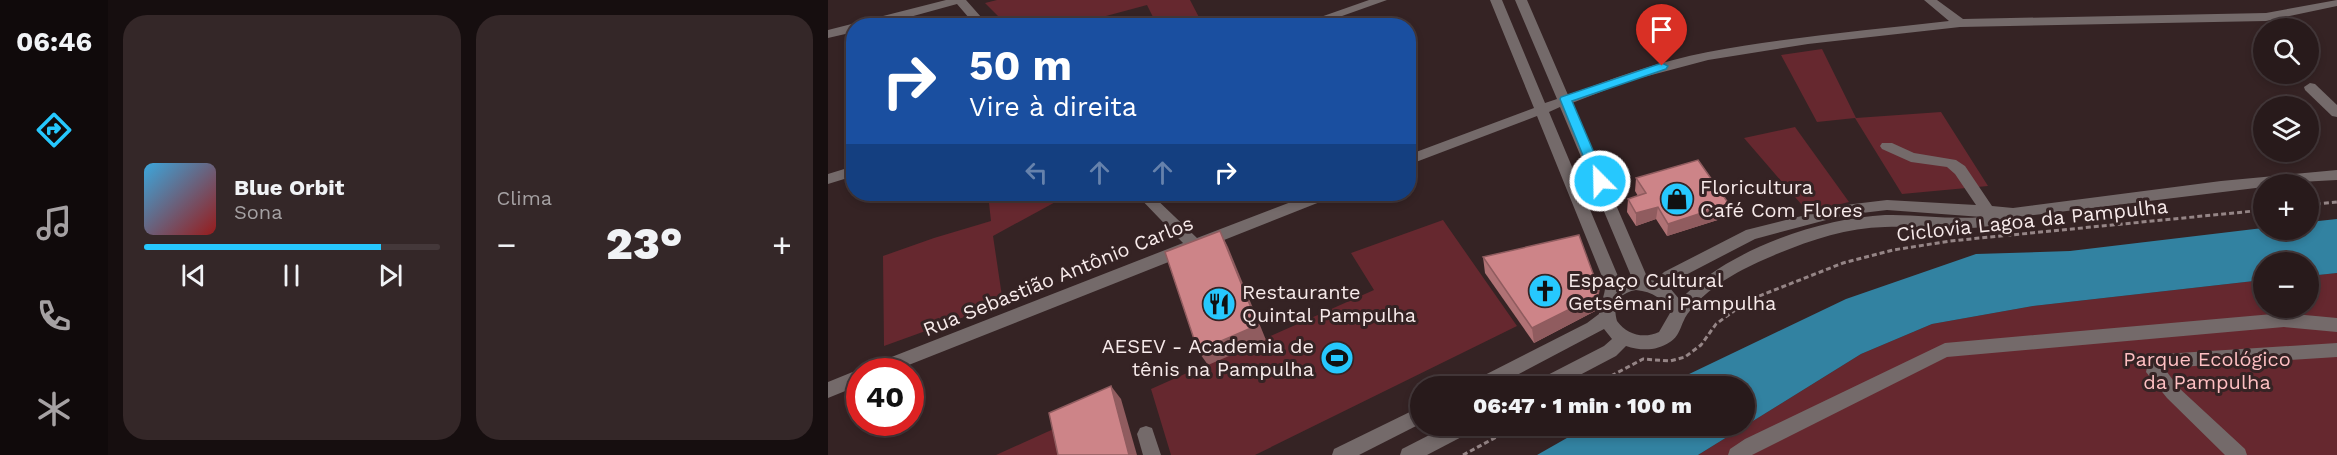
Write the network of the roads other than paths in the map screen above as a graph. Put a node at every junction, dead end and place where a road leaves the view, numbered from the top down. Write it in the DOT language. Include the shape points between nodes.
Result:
graph roads {
  1 [pos="959,0"];
  2 [pos="1381,0"];
  3 [pos="1496,0"];
  4 [pos="1521,0"];
  5 [pos="1930,0"];
  6 [pos="2337,3"];
  7 [pos="891,18"];
  8 [pos="976,18"];
  9 [pos="1326,18"];
  10 [pos="1960,23"];
  11 [pos="846,30"];
  12 [pos="828,34"];
  13 [pos="2310,87"];
  14 [pos="1566,99"];
  15 [pos="1542,108"];
  16 [pos="2337,113"];
  17 [pos="1887,146"];
  18 [pos="1416,157"];
  19 [pos="846,173"];
  20 [pos="2337,175"];
  21 [pos="828,179"];
  22 [pos="1150,201"];
  23 [pos="1307,201"];
  24 [pos="1988,212"];
  25 [pos="2013,213"];
  26 [pos="1194,245"];
  27 [pos="1650,285"];
  28 [pos="1614,293"];
  29 [pos="1678,313"];
  30 [pos="1606,316"];
  31 [pos="2337,325"];
  32 [pos="1624,338"];
  33 [pos="2337,350"];
  34 [pos="907,358"];
  35 [pos="1499,376"];
  36 [pos="1561,376"];
  37 [pos="846,383"];
  38 [pos="828,390"];
  39 [pos="1410,420"];
  40 [pos="1146,434"];
  41 [pos="1446,436"];
  42 [pos="1152,455"];
  43 [pos="1341,455"];
  44 [pos="1409,455"];
  45 [pos="1737,455"];
  46 [pos="2238,455"];
  1 -- 7 [label="street"];
  1 -- 8 [label="street"];
  2 -- 9 [label="street"];
  3 -- 15 [label="street"];
  4 -- 14 [label="street"];
  5 -- 10 [label="street"];
  6 -- 10 [label="street" via="2266,17"];
  10 -- 14 [label="street" via="1707,56 1662,66"];
  11 -- 12 [label="street"];
  13 -- 16 [label="street"];
  14 -- 15 [label="street"];
  14 -- 27 [label="street"];
  15 -- 18 [label="street"];
  15 -- 28 [label="street"];
  17 -- 24 [label="street" via="1911,157 1951,163"];
  19 -- 21 [label="street"];
  20 -- 25 [label="street"];
  22 -- 26 [label="street"];
  23 -- 26 [label="street, Rua Sebastião Antônio Carlos"];
  24 -- 25 [label="street"];
  24 -- 27 [label="street" via="1887,205 1845,210 1750,234"];
  25 -- 29 [label="street" via="1980,222 1883,221 1840,226 1740,264 1708,284"];
  26 -- 34 [label="street, Rua Sebastião Antônio Carlos"];
  27 -- 28 [label="street" via="1622,287"];
  27 -- 29 [label="street" via="1670,296"];
  28 -- 30 [label="street"];
  29 -- 32 [label="street" via="1673,329 1660,339 1642,343"];
  30 -- 32 [label="street"];
  30 -- 35 [label="street" via="1593,328"];
  31 -- 45 [label="street" via="2284,320 1945,350"];
  32 -- 36 [label="street" via="1610,351"];
  33 -- 46 [label="street" via="2293,350 2155,363 2155,372 2173,393"];
  37 -- 38 [label="street"];
  39 -- 43 [label="street"];
  40 -- 42 [label="street"];
  41 -- 44 [label="street"];
}
